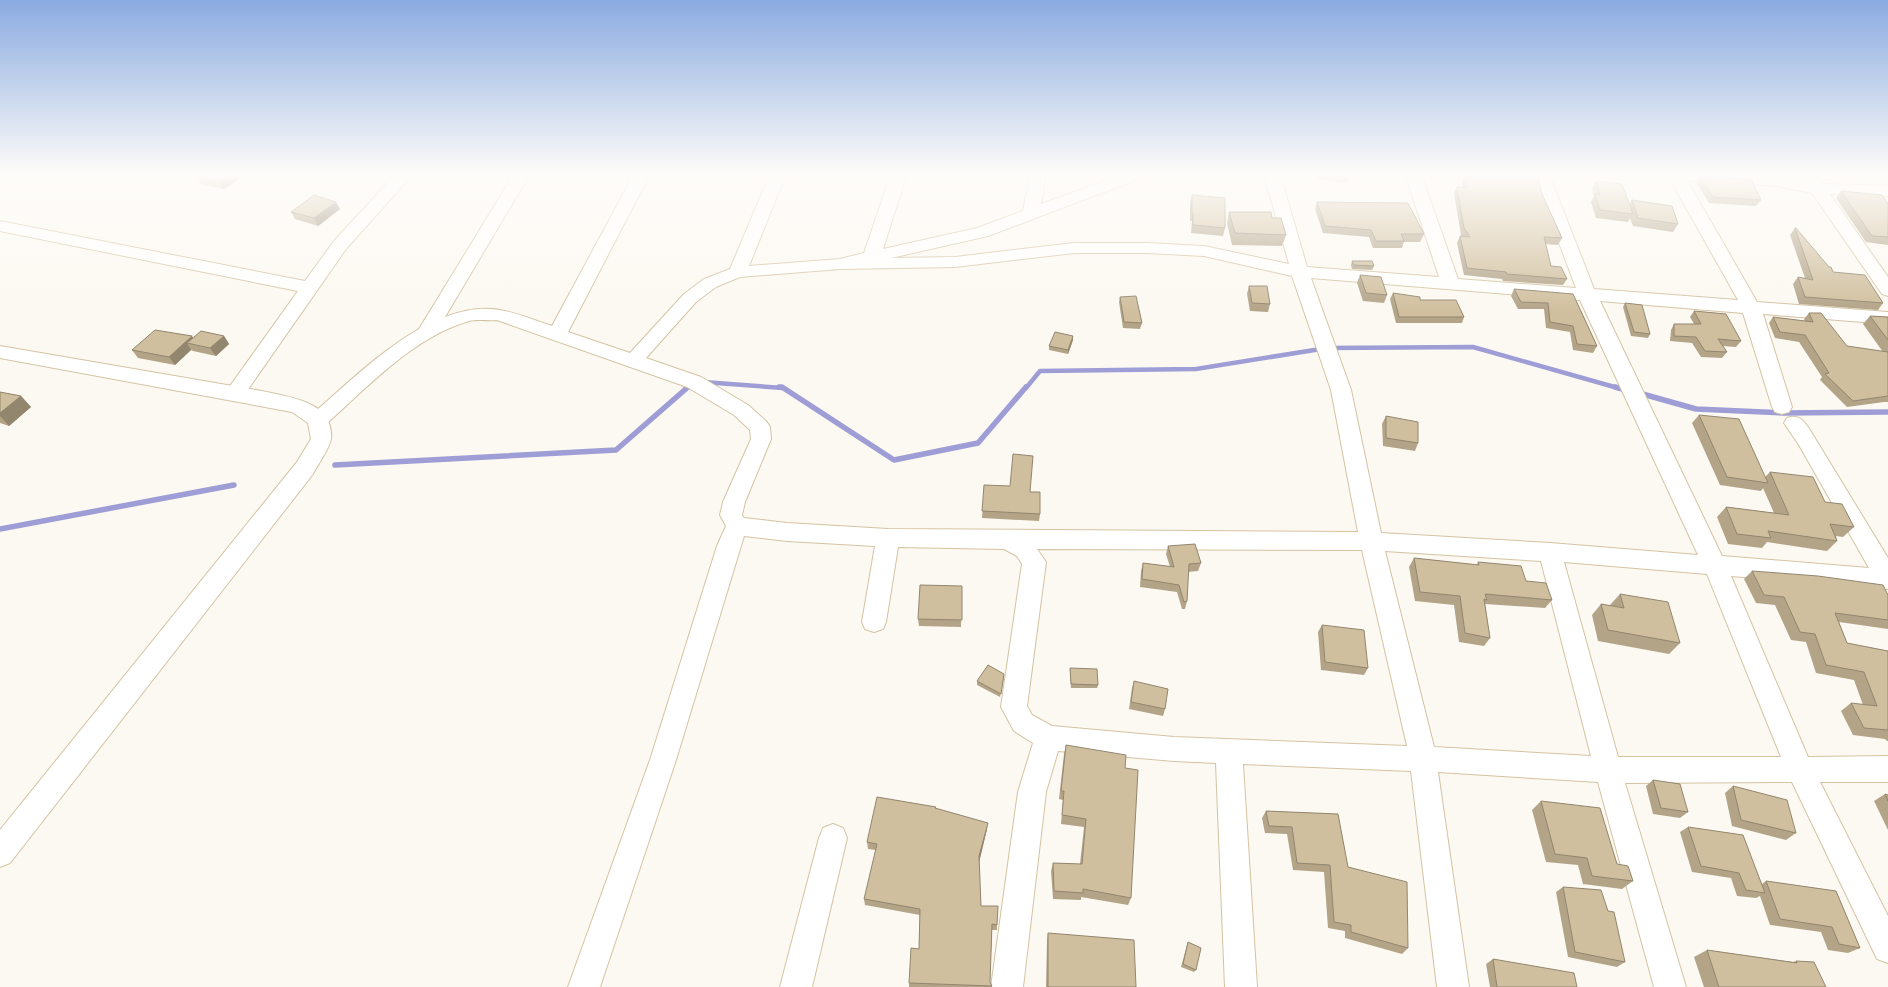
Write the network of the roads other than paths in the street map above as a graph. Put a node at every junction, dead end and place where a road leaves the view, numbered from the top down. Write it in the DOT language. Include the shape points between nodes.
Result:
graph roads {
  1 [pos="363,220"];
  2 [pos="494,220"];
  3 [pos="618,220"];
  4 [pos="759,220"];
  5 [pos="884,220"];
  6 [pos="1014,220"];
  7 [pos="1285,220"];
  8 [pos="1429,220"];
  9 [pos="1559,220"];
  10 [pos="1702,220"];
  11 [pos="1840,220"];
  12 [pos="0,226"];
  13 [pos="870,260"];
  14 [pos="737,272"];
  15 [pos="1300,272"];
  16 [pos="1450,283"];
  17 [pos="310,288"];
  18 [pos="1888,290"];
  19 [pos="1587,294"];
  20 [pos="1751,307"];
  21 [pos="1888,318"];
  22 [pos="428,330"];
  23 [pos="557,335"];
  24 [pos="0,352"];
  25 [pos="633,361"];
  26 [pos="235,393"];
  27 [pos="318,420"];
  28 [pos="737,526"];
  29 [pos="888,538"];
  30 [pos="1008,540"];
  31 [pos="1371,541"];
  32 [pos="1550,552"];
  33 [pos="1715,566"];
  34 [pos="1888,579"];
  35 [pos="874,622"];
  36 [pos="1048,738"];
  37 [pos="1229,751"];
  38 [pos="1423,759"];
  39 [pos="1888,769"];
  40 [pos="1608,770"];
  41 [pos="1800,770"];
  42 [pos="833,838"];
  43 [pos="0,853"];
  44 [pos="1888,948"];
  45 [pos="584,987"];
  46 [pos="796,987"];
  47 [pos="1007,987"];
  48 [pos="1241,987"];
  49 [pos="1453,987"];
  50 [pos="1670,987"];
  1 -- 17 [label="street" via="340,245"];
  2 -- 22 [label="street"];
  3 -- 23 [label="street"];
  4 -- 14 [label="street"];
  5 -- 13 [label="street"];
  6 -- 13 [label="street" via="982,232"];
  7 -- 15 [label="street"];
  8 -- 16 [label="street"];
  9 -- 19 [label="street"];
  10 -- 20 [label="street"];
  11 -- 18 [label="street"];
  12 -- 17 [label="street"];
  13 -- 14 [label="street"];
  13 -- 15 [label="street" via="955,262 1074,248 1147,248 1204,251"];
  14 -- 25 [label="street" via="710,283 690,298"];
  15 -- 16 [label="street"];
  15 -- 31 [label="street" via="1342,390"];
  16 -- 19 [label="street"];
  17 -- 26 [label="street"];
  19 -- 20 [label="street"];
  19 -- 33 [label="street"];
  20 -- 21 [label="street"];
  20 -- 34 [label="street" via="1788,415 1806,440"];
  22 -- 23 [label="street" via="466,315 498,314"];
  22 -- 27 [label="street"];
  23 -- 25 [label="street"];
  24 -- 26 [label="street"];
  25 -- 28 [label="street" via="694,382 741,410 760,427 761,439 734,502 731,515"];
  26 -- 27 [label="street" via="298,406"];
  27 -- 43 [label="street" via="321,439 305,468"];
  28 -- 29 [label="street" via="787,532"];
  28 -- 45 [label="street" via="728,546 663,760"];
  29 -- 30 [label="street"];
  29 -- 35 [label="street"];
  30 -- 31 [label="street"];
  30 -- 36 [label="street" via="1025,550 1034,562 1014,707 1023,723"];
  31 -- 32 [label="street"];
  31 -- 38 [label="street"];
  32 -- 33 [label="street"];
  32 -- 40 [label="street"];
  33 -- 34 [label="street"];
  33 -- 41 [label="street"];
  36 -- 37 [label="street"];
  36 -- 47 [label="street" via="1032,792"];
  37 -- 38 [label="street"];
  37 -- 48 [label="street"];
  38 -- 40 [label="street"];
  38 -- 49 [label="street"];
  39 -- 41 [label="street"];
  40 -- 41 [label="street"];
  40 -- 50 [label="street"];
  41 -- 44 [label="street"];
  42 -- 46 [label="street"];
}
